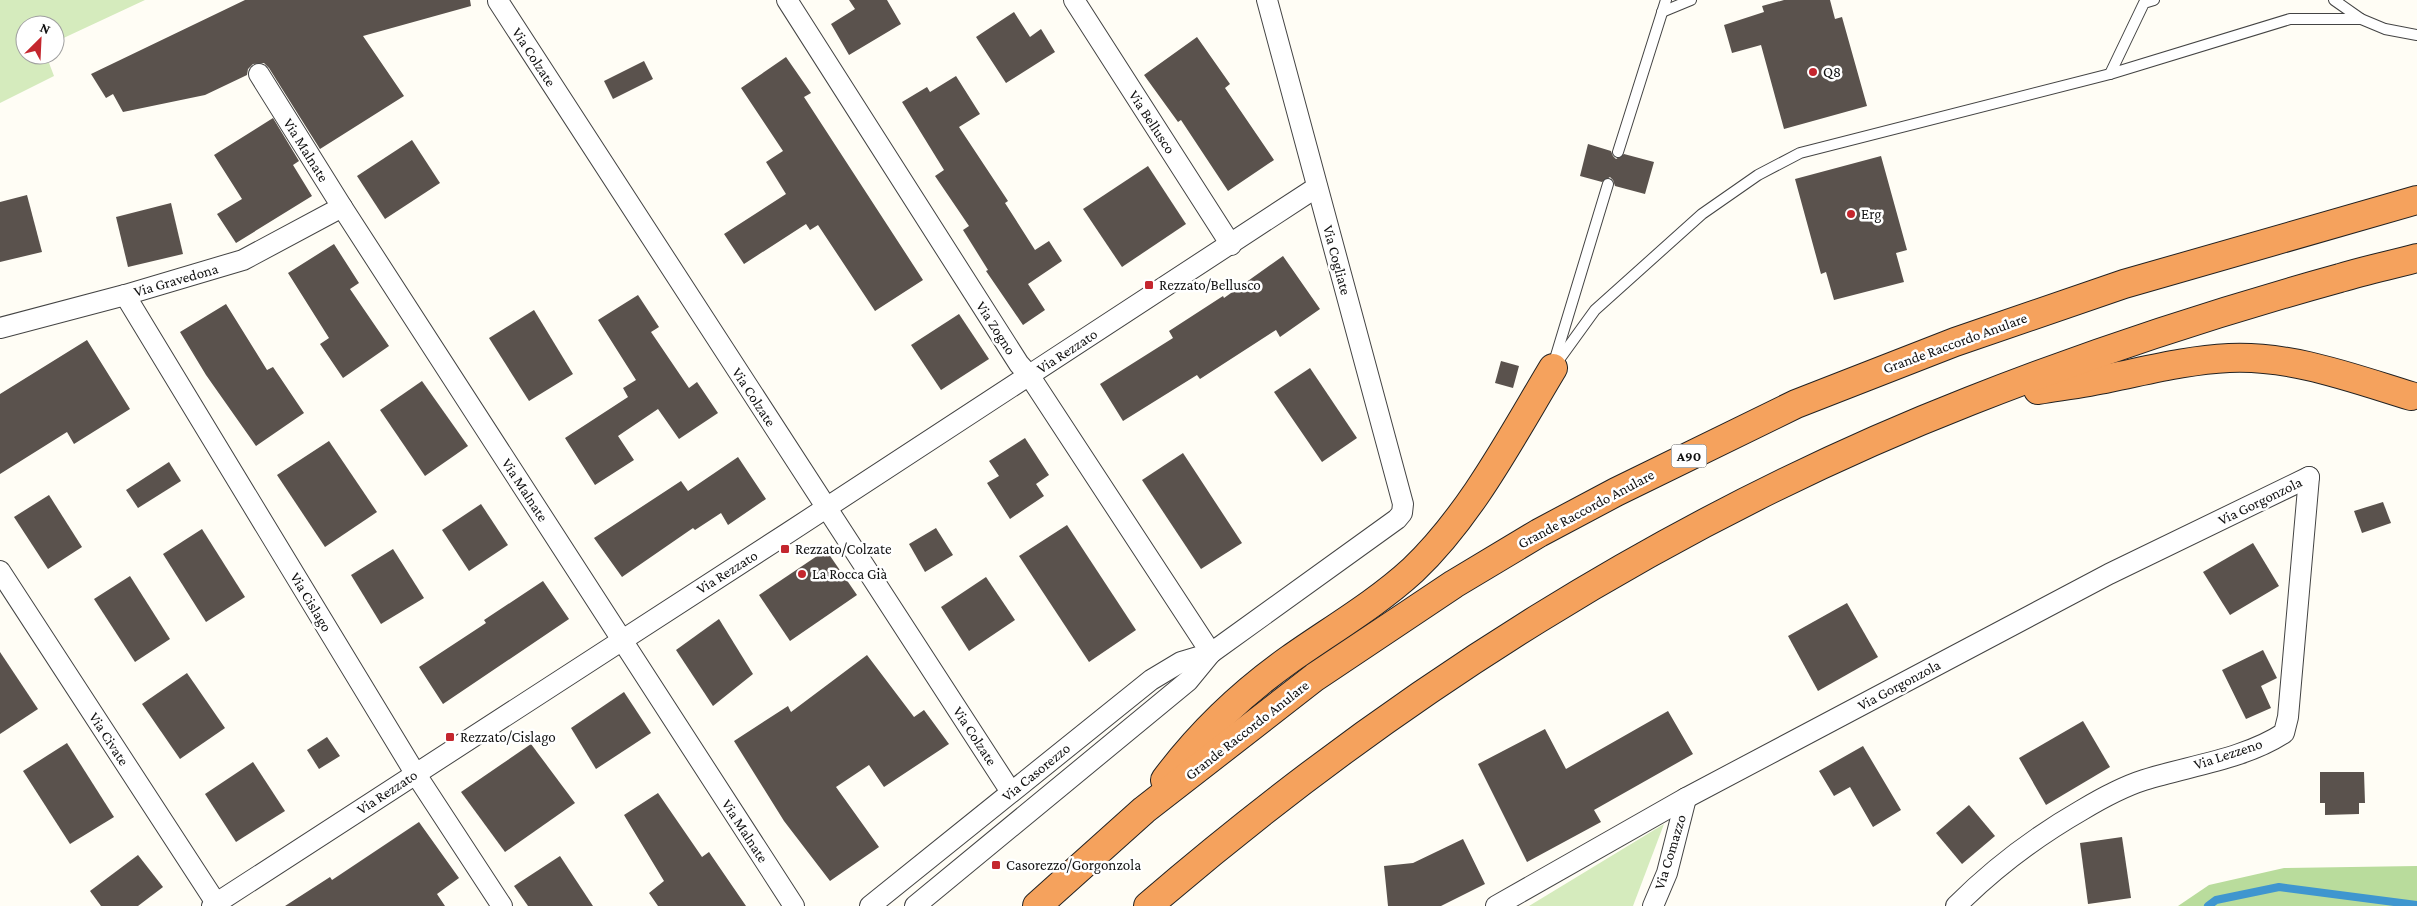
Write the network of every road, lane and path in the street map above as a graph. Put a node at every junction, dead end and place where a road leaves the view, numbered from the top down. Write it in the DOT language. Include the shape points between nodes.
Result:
graph roads {
  1 [pos="787,0"];
  2 [pos="1074,0"];
  3 [pos="1267,0"];
  4 [pos="1666,0"];
  5 [pos="1691,0"];
  6 [pos="2154,0"];
  7 [pos="2334,0"];
  8 [pos="498,1"];
  9 [pos="1662,12"];
  10 [pos="2361,19"];
  11 [pos="2417,35"];
  12 [pos="259,74"];
  13 [pos="2110,74"];
  14 [pos="1618,152"];
  15 [pos="1608,184"];
  16 [pos="1317,187"];
  17 [pos="2417,200"];
  18 [pos="342,207"];
  19 [pos="1231,245"];
  20 [pos="2417,258"];
  21 [pos="125,295"];
  22 [pos="0,328"];
  23 [pos="1553,368"];
  24 [pos="1029,375"];
  25 [pos="2415,398"];
  26 [pos="1970,401"];
  27 [pos="2309,477"];
  28 [pos="826,510"];
  29 [pos="1397,519"];
  30 [pos="0,571"];
  31 [pos="622,638"];
  32 [pos="1211,653"];
  33 [pos="416,774"];
  34 [pos="1011,792"];
  35 [pos="1686,798"];
  36 [pos="1144,810"];
  37 [pos="929,902"];
  38 [pos="215,905"];
  39 [pos="502,906"];
  40 [pos="794,906"];
  41 [pos="870,906"];
  42 [pos="1037,906"];
  43 [pos="1148,906"];
  44 [pos="1496,906"];
  45 [pos="1653,906"];
  46 [pos="1956,906"];
  1 -- 24 [label="street, Via Zogno"];
  2 -- 19 [label="street, Via Bellusco"];
  3 -- 16 [label="street, Via Cogliate"];
  4 -- 9 [label="lane"];
  5 -- 9 [label="lane"];
  6 -- 13 [label="lane" via="2144,3"];
  7 -- 10 [label="lane"];
  8 -- 28 [label="street, Via Colzate"];
  9 -- 14 [label="lane"];
  10 -- 11 [label="lane"];
  10 -- 13 [label="lane" via="2290,19"];
  12 -- 18 [label="street, Via Malnate"];
  13 -- 23 [label="lane" via="1800,153 1758,175 1702,214 1595,310"];
  15 -- 23 [label="lane"];
  16 -- 19 [label="street, Via Rezzato"];
  16 -- 29 [label="street, Via Cogliate" via="1403,504"];
  17 -- 36 [label="highway, Grande Raccordo Anulare / A90" via="2185,266 2038,313 1871,374 1715,442 1539,533 1454,584 1315,677"];
  18 -- 21 [label="street, Via Gravedona" via="244,260"];
  18 -- 31 [label="street, Via Malnate"];
  19 -- 24 [label="street, Via Rezzato"];
  20 -- 26 [label="highway" via="2250,305"];
  21 -- 22 [label="street, Via Gravedona"];
  21 -- 33 [label="street, Via Cislago"];
  23 -- 36 [label="highway" via="1470,501 1436,547 1400,581 1288,661 1214,721"];
  24 -- 28 [label="street, Via Rezzato"];
  24 -- 32 [label="street, Via Zogno"];
  25 -- 26 [label="highway" via="2326,370 2279,361 2230,358 2173,364 2107,379"];
  26 -- 43 [label="highway" via="1856,449 1744,503 1566,601 1454,672 1336,756 1226,840"];
  27 -- 35 [label="street, Via Gorgonzola" via="2109,574"];
  27 -- 46 [label="street, Via Lezzeno" via="2284,733 2262,744 2142,780 2110,794 2022,848"];
  28 -- 31 [label="street, Via Rezzato"];
  28 -- 34 [label="street, Via Colzate"];
  29 -- 32 [label="street, Via Casorezzo"];
  30 -- 38 [label="street, Via Civate"];
  31 -- 33 [label="street, Via Rezzato"];
  31 -- 40 [label="street, Via Malnate"];
  32 -- 34 [label="street, Via Casorezzo" via="1181,662 1151,680"];
  32 -- 37 [label="street, Via Casorezzo" via="1183,685"];
  33 -- 38 [label="street, Via Rezzato"];
  33 -- 39 [label="street, Via Cislago"];
  34 -- 41 [label="street, Via Casorezzo"];
  35 -- 44 [label="street, Via Gorgonzola"];
  35 -- 45 [label="street, Via Comazzo" via="1667,873"];
  36 -- 42 [label="highway, Grande Raccordo Anulare / A90"];
}
